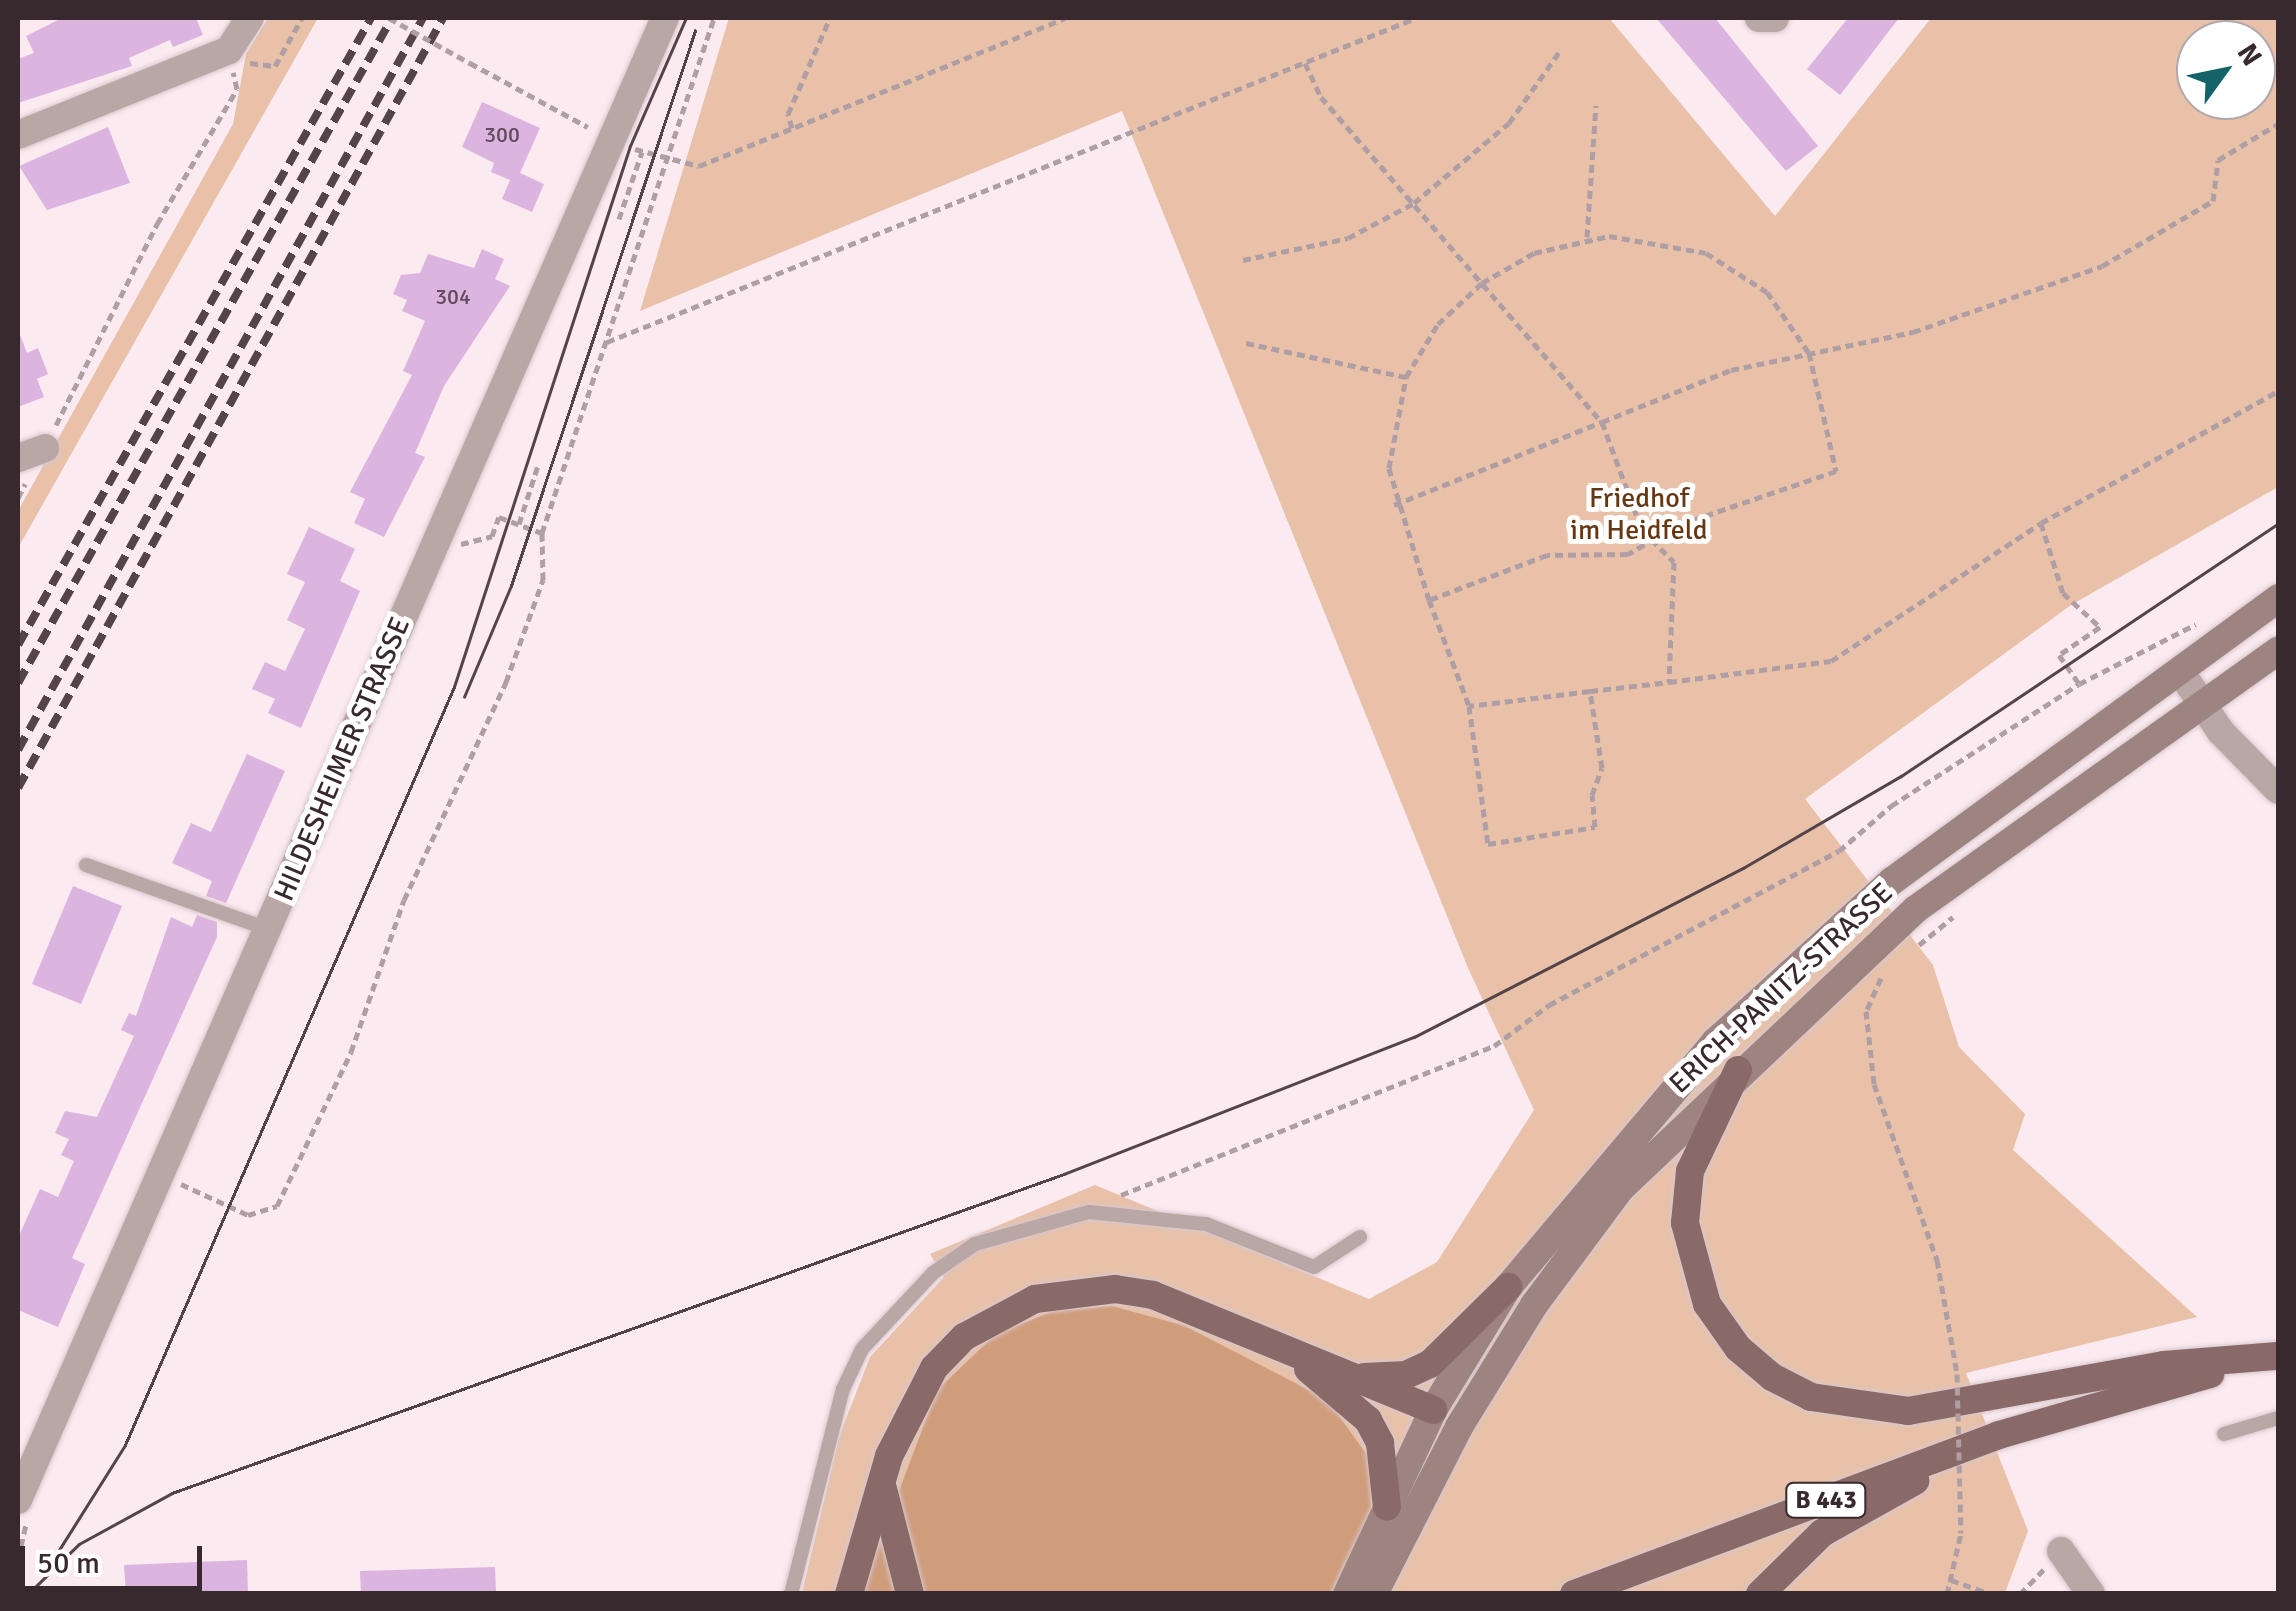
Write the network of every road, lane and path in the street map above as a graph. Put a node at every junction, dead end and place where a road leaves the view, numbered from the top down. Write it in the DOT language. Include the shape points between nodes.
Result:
graph roads {
  1 [pos="250,18"];
  2 [pos="302,18"];
  3 [pos="388,18"];
  4 [pos="665,18"];
  5 [pos="714,18"];
  6 [pos="830,18"];
  7 [pos="1042,18"];
  8 [pos="1065,18"];
  9 [pos="1416,18"];
  10 [pos="1759,18"];
  11 [pos="1775,18"];
  12 [pos="1037,29"];
  13 [pos="229,50"];
  14 [pos="1560,51"];
  15 [pos="1305,63"];
  16 [pos="256,66"];
  17 [pos="1596,106"];
  18 [pos="2278,124"];
  19 [pos="792,128"];
  20 [pos="18,135"];
  21 [pos="611,138"];
  22 [pos="642,152"];
  23 [pos="664,160"];
  24 [pos="1414,204"];
  25 [pos="619,219"];
  26 [pos="1587,238"];
  27 [pos="1243,260"];
  28 [pos="1482,284"];
  29 [pos="607,342"];
  30 [pos="1246,342"];
  31 [pos="1808,353"];
  32 [pos="1406,377"];
  33 [pos="2278,391"];
  34 [pos="1602,422"];
  35 [pos="45,448"];
  36 [pos="18,458"];
  37 [pos="538,462"];
  38 [pos="18,498"];
  39 [pos="1394,506"];
  40 [pos="2042,523"];
  41 [pos="519,524"];
  42 [pos="542,533"];
  43 [pos="1657,543"];
  44 [pos="434,548"];
  45 [pos="2278,598"];
  46 [pos="1429,600"];
  47 [pos="2230,635"];
  48 [pos="2278,652"];
  49 [pos="2180,671"];
  50 [pos="1669,682"];
  51 [pos="2079,684"];
  52 [pos="2070,686"];
  53 [pos="1590,691"];
  54 [pos="2203,704"];
  55 [pos="1469,706"];
  56 [pos="2278,790"];
  57 [pos="86,864"];
  58 [pos="1960,912"];
  59 [pos="269,929"];
  60 [pos="1914,949"];
  61 [pos="1883,974"];
  62 [pos="1738,1070"];
  63 [pos="160,1174"];
  64 [pos="1089,1212"];
  65 [pos="1360,1237"];
  66 [pos="1508,1287"];
  67 [pos="1274,1346"];
  68 [pos="2277,1356"];
  69 [pos="1357,1377"];
  70 [pos="1433,1410"];
  71 [pos="2278,1418"];
  72 [pos="1459,1427"];
  73 [pos="2224,1434"];
  74 [pos="1998,1435"];
  75 [pos="883,1489"];
  76 [pos="18,1500"];
  77 [pos="1387,1507"];
  78 [pos="18,1520"];
  79 [pos="2062,1551"];
  80 [pos="18,1559"];
  81 [pos="1952,1580"];
  82 [pos="1359,1587"];
  83 [pos="791,1594"];
  84 [pos="849,1594"];
  85 [pos="910,1594"];
  86 [pos="1574,1594"];
  87 [pos="1760,1594"];
  88 [pos="1947,1594"];
  89 [pos="1992,1594"];
  90 [pos="2020,1594"];
  91 [pos="2091,1594"];
  1 -- 13 [label="street"];
  2 -- 16 [label="path" via="275,66"];
  3 -- 21 [label="path, bridge"];
  4 -- 21 [label="street, HILDESHEIMER STRASSE"];
  5 -- 23 [label="path"];
  6 -- 19 [label="path" via="788,114"];
  7 -- 12 [label="path"];
  8 -- 12 [label="path"];
  9 -- 15 [label="path"];
  10 -- 11 [label="street"];
  12 -- 19 [label="path"];
  13 -- 20 [label="street"];
  13 -- 35 [label="path" via="237,90 157,224"];
  14 -- 24 [label="path" via="1509,124"];
  15 -- 24 [label="path" via="1321,97"];
  15 -- 29 [label="path"];
  17 -- 26 [label="path"];
  18 -- 31 [label="path" via="2218,160 2214,201 2102,266 1913,332"];
  19 -- 23 [label="path" via="698,166"];
  21 -- 44 [label="street, HILDESHEIMER STRASSE"];
  22 -- 25 [label="path"];
  23 -- 29 [label="path"];
  24 -- 27 [label="path" via="1348,238"];
  24 -- 28 [label="path"];
  26 -- 28 [label="path" via="1534,252"];
  26 -- 31 [label="path" via="1639,236 1706,253 1767,292"];
  28 -- 32 [label="path" via="1438,324"];
  28 -- 34 [label="path"];
  29 -- 42 [label="path"];
  30 -- 32 [label="path"];
  31 -- 34 [label="path" via="1731,370"];
  31 -- 43 [label="path" via="1836,471 1678,525"];
  32 -- 39 [label="path" via="1390,435"];
  33 -- 40 [label="path"];
  34 -- 39 [label="path"];
  34 -- 43 [label="path" via="1642,530"];
  35 -- 36 [label="street"];
  35 -- 38 [label="path"];
  37 -- 41 [label="path"];
  39 -- 46 [label="path"];
  40 -- 50 [label="path" via="1831,661"];
  40 -- 51 [label="path" via="2063,593 2100,626 2060,655"];
  41 -- 42 [label="path"];
  41 -- 44 [label="path" via="499,517 481,541"];
  42 -- 63 [label="path" via="543,580 506,682 404,900 351,1052 277,1206 248,1215"];
  43 -- 46 [label="path" via="1628,554 1547,555"];
  43 -- 50 [label="path" via="1674,562"];
  44 -- 59 [label="street, HILDESHEIMER STRASSE"];
  45 -- 47 [label="main road, ERICH-PANITZ-STRASSE"];
  46 -- 55 [label="path"];
  47 -- 49 [label="main road, ERICH-PANITZ-STRASSE"];
  47 -- 51 [label="path" via="2216,614"];
  48 -- 54 [label="main road, ERICH-PANITZ-STRASSE"];
  49 -- 54 [label="street"];
  49 -- 66 [label="main road, ERICH-PANITZ-STRASSE" via="1967,823 1805,957 1625,1142"];
  50 -- 53 [label="path"];
  51 -- 52 [label="path"];
  51 -- 64 [label="path" via="1892,806 1838,851 1549,1005 1494,1046"];
  53 -- 55 [label="path"];
  53 -- 55 [label="path" via="1602,768 1592,795 1595,827 1488,844"];
  54 -- 56 [label="street"];
  54 -- 62 [label="main road, ERICH-PANITZ-STRASSE" via="1916,909"];
  57 -- 59 [label="lane"];
  58 -- 60 [label="path"];
  59 -- 63 [label="street, HILDESHEIMER STRASSE"];
  61 -- 81 [label="path, bridge" via="1866,1011 1874,1084 1938,1260 1957,1374 1961,1532"];
  62 -- 68 [label="main road" via="1690,1171 1684,1224 1707,1304 1738,1348 1811,1398 1908,1411 2164,1365"];
  62 -- 72 [label="main road, ERICH-PANITZ-STRASSE" via="1621,1188 1534,1305"];
  63 -- 76 [label="street, HILDESHEIMER STRASSE"];
  64 -- 65 [label="lane" via="1206,1224 1314,1268"];
  64 -- 83 [label="lane" via="975,1244 922,1284 862,1349 843,1388"];
  66 -- 69 [label="main road" via="1430,1364 1406,1375"];
  66 -- 70 [label="main road, ERICH-PANITZ-STRASSE"];
  67 -- 69 [label="main road"];
  67 -- 75 [label="main road" via="1153,1295 1115,1289 1034,1299 964,1338 934,1368 890,1456"];
  67 -- 77 [label="main road" via="1368,1420 1380,1442"];
  68 -- 74 [label="main road, B 443"];
  69 -- 70 [label="main road"];
  70 -- 72 [label="main road"];
  70 -- 77 [label="main road, ERICH-PANITZ-STRASSE"];
  71 -- 73 [label="lane"];
  72 -- 82 [label="main road, ERICH-PANITZ-STRASSE" via="1386,1564"];
  74 -- 86 [label="main road, B 443"];
  74 -- 87 [label="main road" via="1822,1533"];
  75 -- 84 [label="main road"];
  75 -- 85 [label="main road"];
  77 -- 82 [label="main road, ERICH-PANITZ-STRASSE"];
  78 -- 80 [label="path" via="28,1525"];
  79 -- 90 [label="path"];
  79 -- 91 [label="street"];
  81 -- 88 [label="path"];
  81 -- 89 [label="path"];
}
